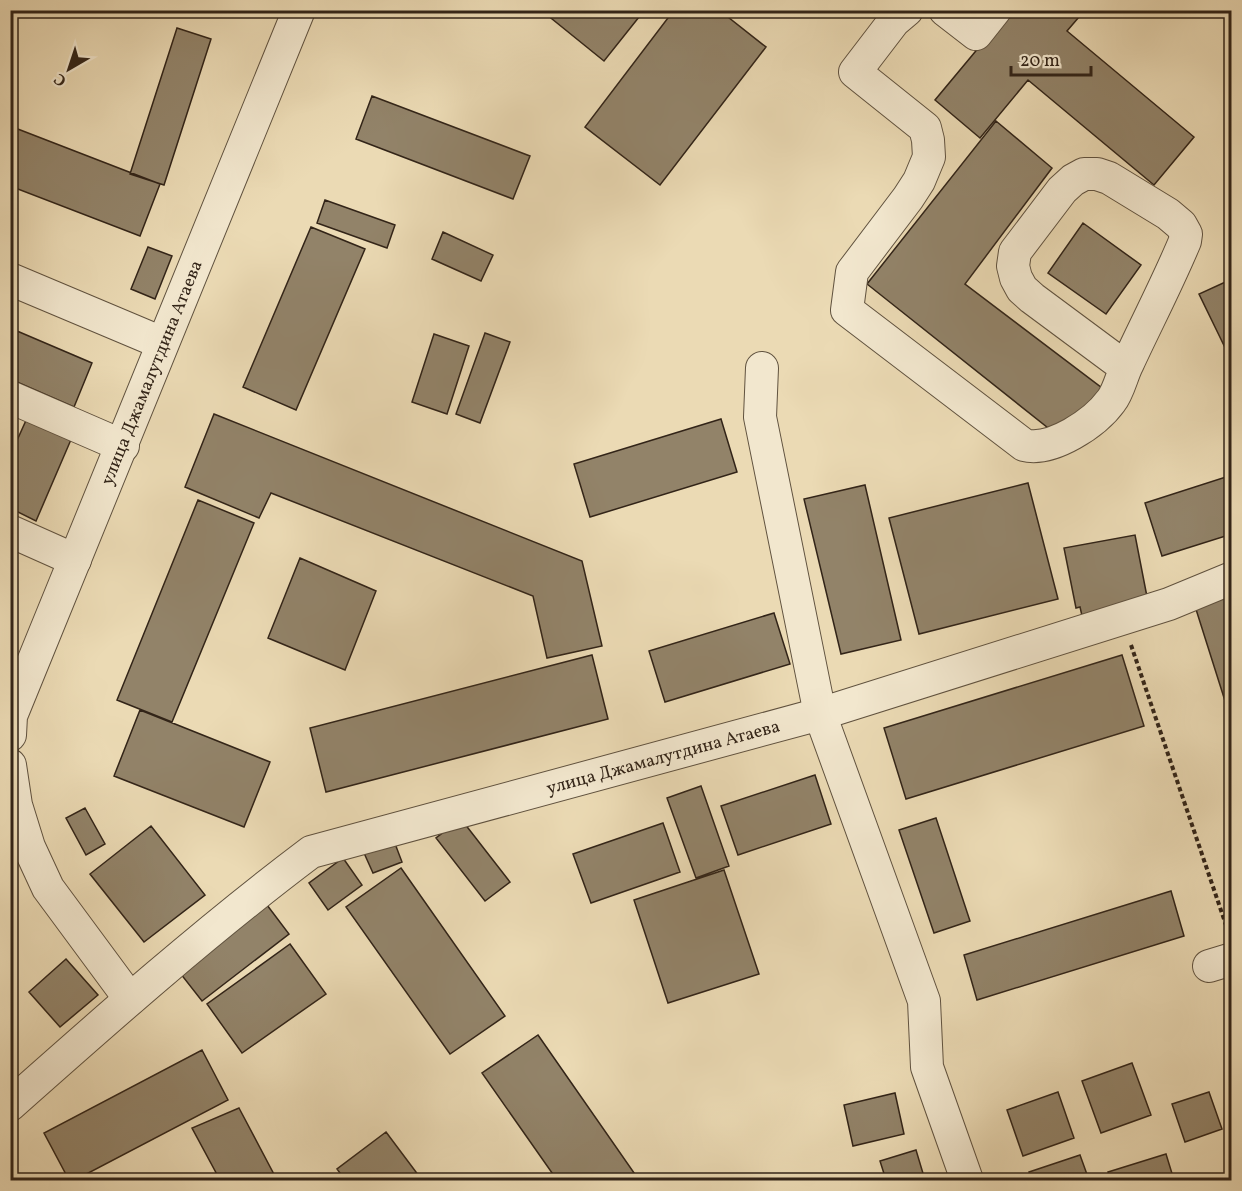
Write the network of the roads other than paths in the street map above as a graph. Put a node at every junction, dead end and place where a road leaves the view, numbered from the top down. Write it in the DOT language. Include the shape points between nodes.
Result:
graph roads {
  1 [pos="299,10"];
  2 [pos="907,10"];
  3 [pos="945,10"];
  4 [pos="995,10"];
  5 [pos="10,279"];
  6 [pos="162,343"];
  7 [pos="762,368"];
  8 [pos="1125,368"];
  9 [pos="10,398"];
  10 [pos="123,446"];
  11 [pos="10,531"];
  12 [pos="75,560"];
  13 [pos="1232,578"];
  14 [pos="820,714"];
  15 [pos="11,716"];
  16 [pos="10,735"];
  17 [pos="10,765"];
  18 [pos="130,999"];
  19 [pos="10,1105"];
  20 [pos="966,1180"];
  1 -- 6 [label="street, улица Джамалутдина Атаева"];
  2 -- 8 [label="street" via="855,72 925,128 929,157 908,198 852,272 847,310 1033,448 1062,440 1088,423 1112,400"];
  3 -- 4 [label="street" via="976,34"];
  5 -- 6 [label="street"];
  6 -- 10 [label="street, улица Джамалутдина Атаева"];
  7 -- 14 [label="street" via="760,417"];
  8 -- 8 [label="street" via="1186,234 1168,214 1109,177 1084,174 1062,190 1015,252 1013,266 1022,289"];
  9 -- 10 [label="street"];
  10 -- 12 [label="street, улица Джамалутдина Атаева"];
  11 -- 12 [label="street"];
  12 -- 15 [label="street, улица Джамалутдина Атаева"];
  13 -- 14 [label="street, улица Джамалутдина Атаева" via="1169,604"];
  14 -- 18 [label="street, улица Джамалутдина Атаева" via="310,852"];
  14 -- 20 [label="street" via="924,1001 927,1066"];
  15 -- 16 [label="street, улица Джамалутдина Атаева"];
  17 -- 18 [label="street" via="16,805 48,888"];
  18 -- 19 [label="street, улица Джамалутдина Атаева"];
}
